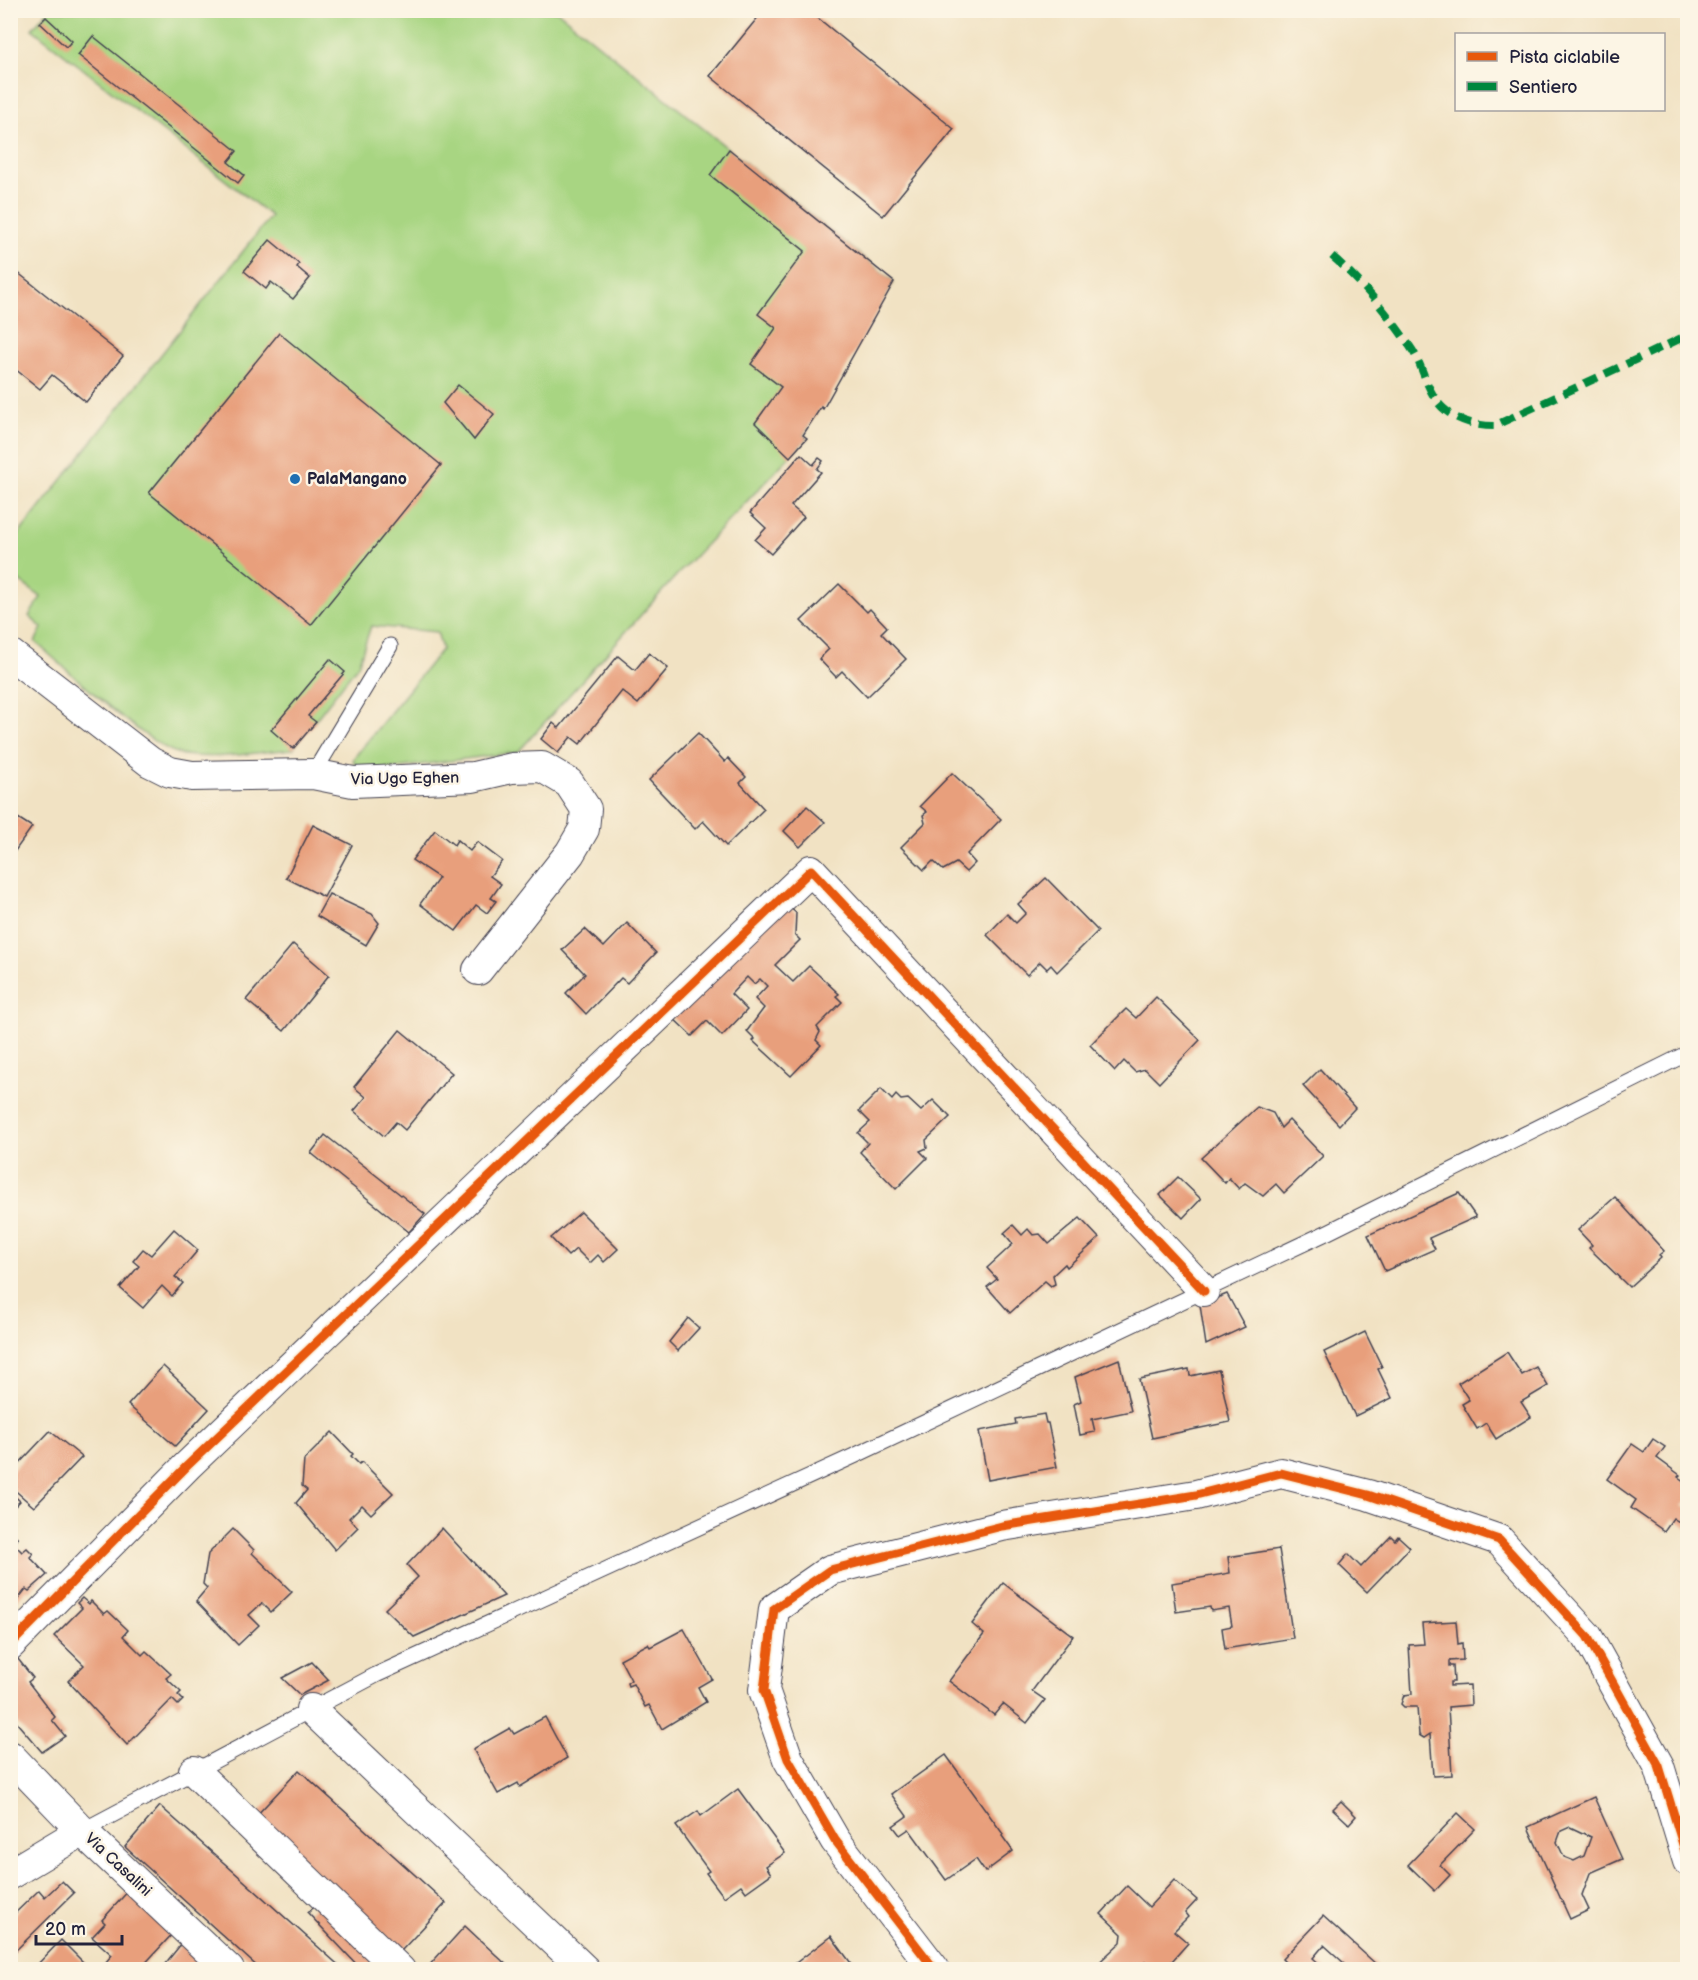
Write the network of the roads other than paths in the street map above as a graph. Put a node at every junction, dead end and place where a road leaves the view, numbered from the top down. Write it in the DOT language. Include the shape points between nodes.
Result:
graph roads {
  1 [pos="390,646"];
  2 [pos="10,654"];
  3 [pos="313,774"];
  4 [pos="478,970"];
  5 [pos="1688,1053"];
  6 [pos="1204,1291"];
  7 [pos="10,1645"];
  8 [pos="311,1709"];
  9 [pos="10,1756"];
  10 [pos="194,1771"];
  11 [pos="82,1831"];
  12 [pos="1688,1861"];
  13 [pos="10,1874"];
  14 [pos="229,1970"];
  15 [pos="400,1970"];
  16 [pos="585,1970"];
  17 [pos="935,1970"];
  1 -- 3 [label="lane"];
  2 -- 3 [label="street, Via Ugo Eghen" via="150,762 170,771 192,776"];
  3 -- 4 [label="street, Via Ugo Eghen" via="352,782 473,777 512,768 542,767 569,783 586,809 584,829 570,853"];
  5 -- 6 [label="lane"];
  6 -- 7 [label="street" via="811,870 187,1466"];
  6 -- 8 [label="lane" via="376,1675"];
  8 -- 10 [label="lane"];
  8 -- 16 [label="street"];
  9 -- 11 [label="street, Via Casalini"];
  10 -- 11 [label="lane"];
  10 -- 15 [label="street"];
  11 -- 13 [label="street"];
  11 -- 14 [label="street, Via Casalini"];
  12 -- 17 [label="street" via="1659,1766 1587,1636 1499,1540 1368,1495 1281,1473 1196,1495 1002,1526 830,1570 774,1609 764,1690 788,1759 835,1840"];
}
